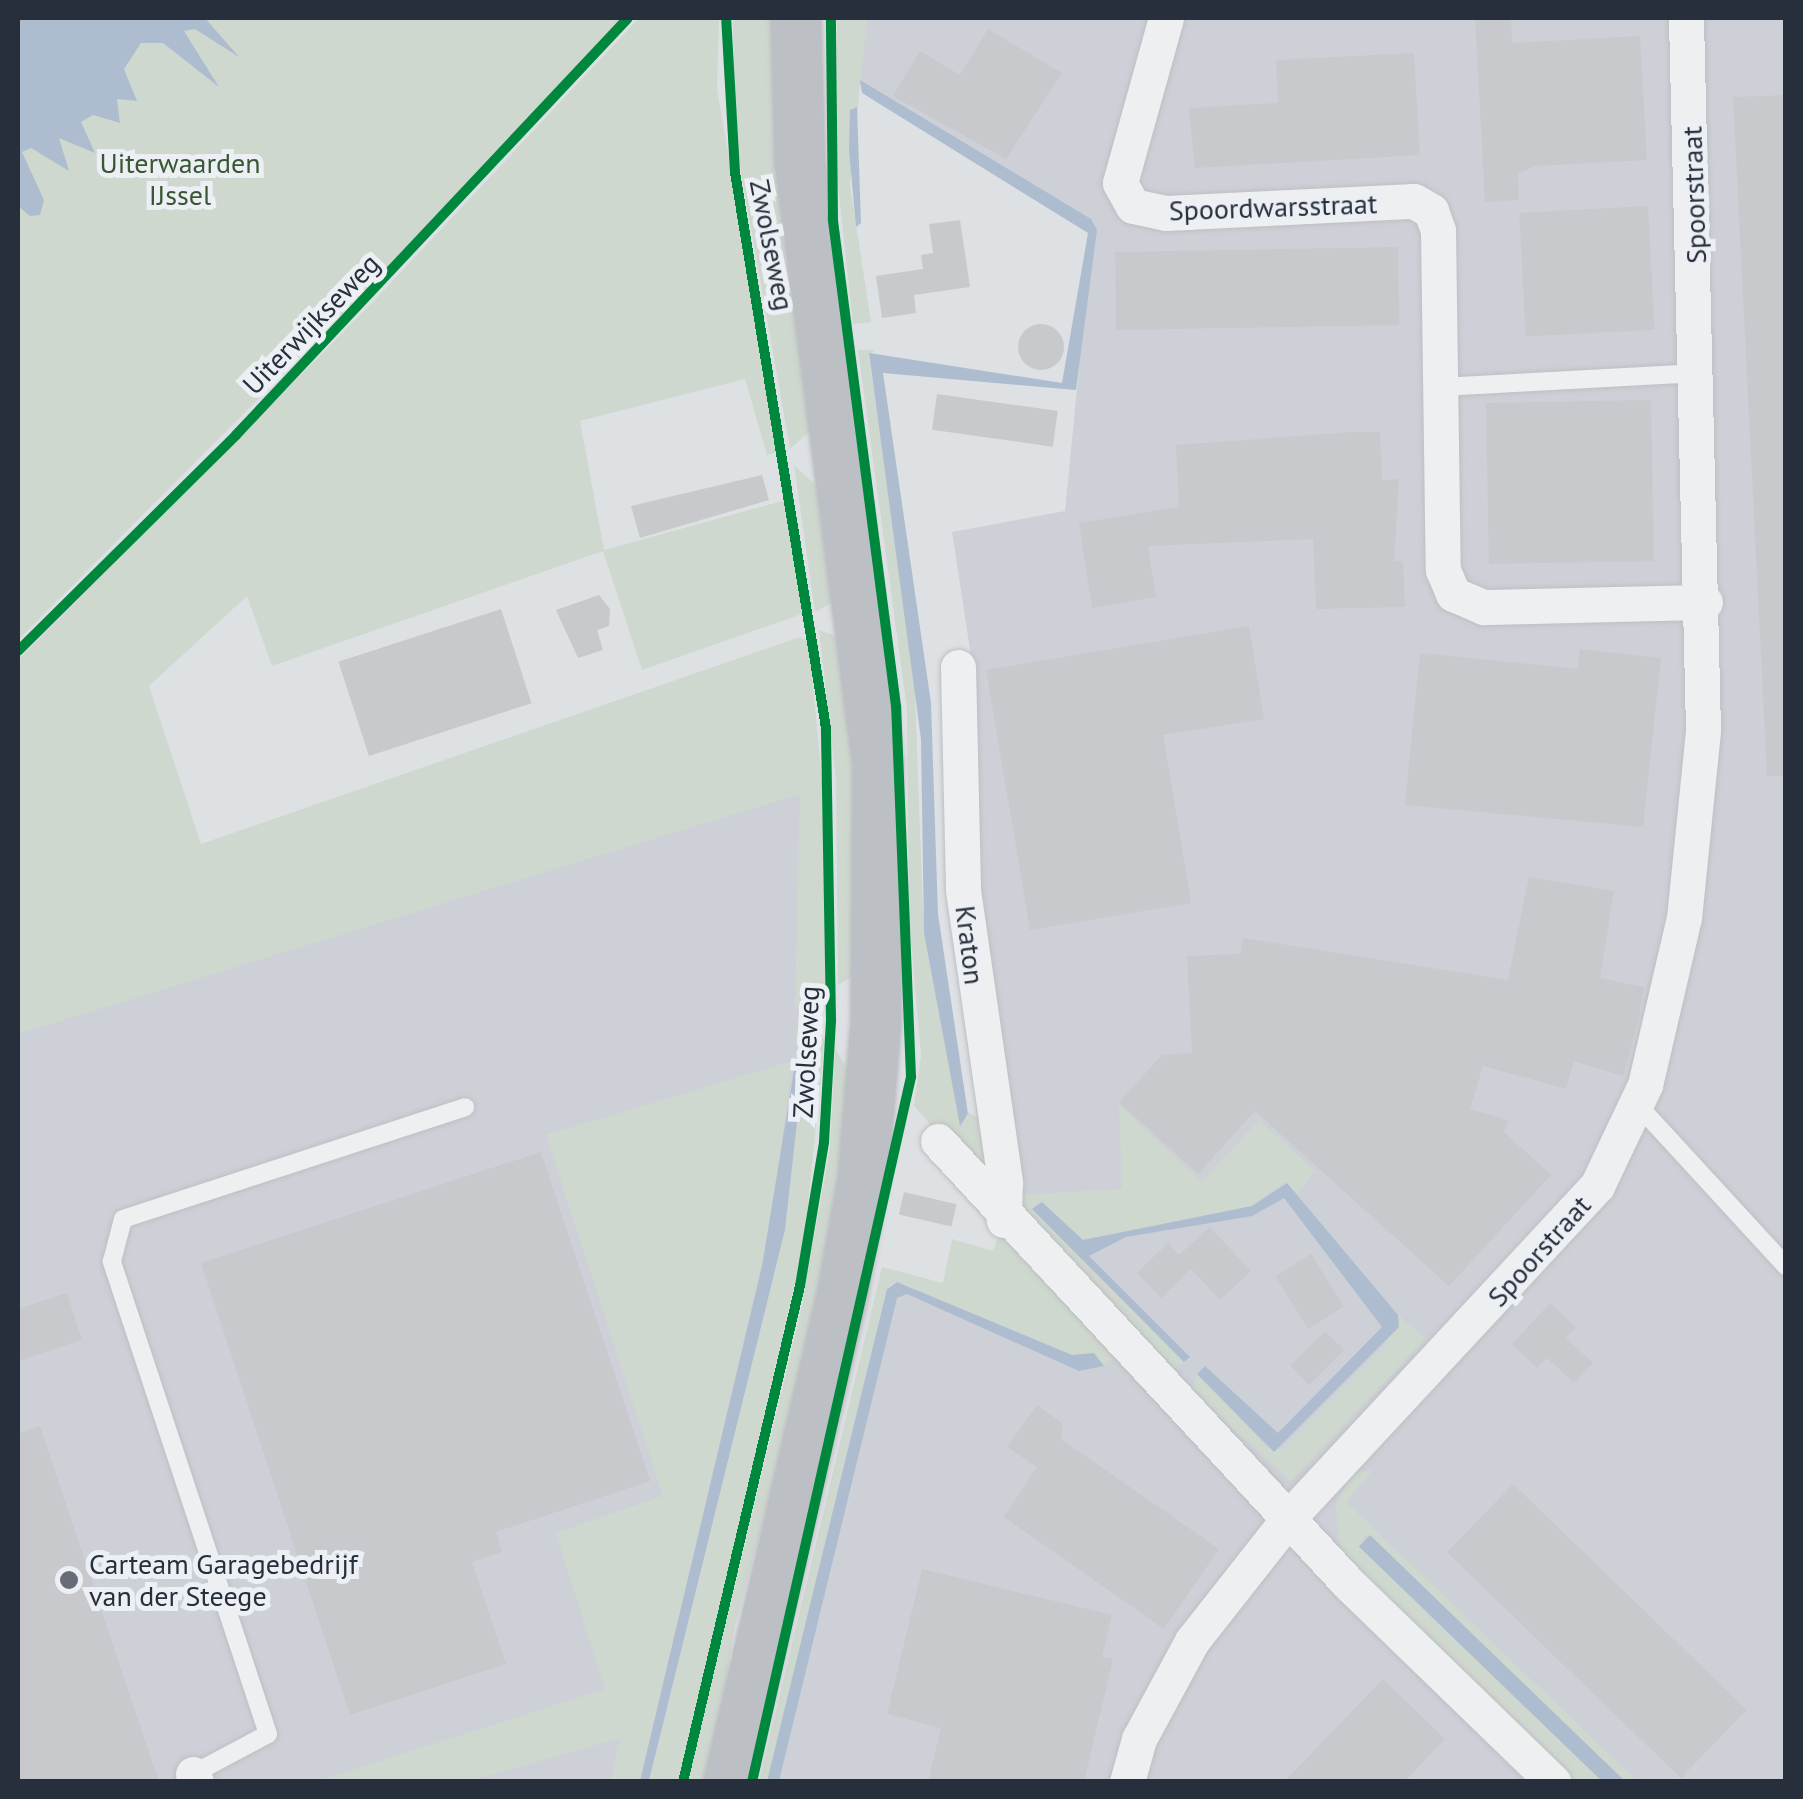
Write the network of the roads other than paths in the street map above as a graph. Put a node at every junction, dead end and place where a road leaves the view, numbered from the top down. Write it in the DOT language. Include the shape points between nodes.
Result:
graph roads {
  1 [pos="796,18"];
  2 [pos="1166,18"];
  3 [pos="1686,18"];
  4 [pos="1700,373"];
  5 [pos="1440,388"];
  6 [pos="1706,602"];
  7 [pos="958,667"];
  8 [pos="1636,1103"];
  9 [pos="465,1106"];
  10 [pos="938,1141"];
  11 [pos="1004,1220"];
  12 [pos="1786,1266"];
  13 [pos="1291,1515"];
  14 [pos="194,1778"];
  15 [pos="728,1782"];
  16 [pos="1127,1782"];
  17 [pos="1554,1782"];
  1 -- 15 [label="main road, Zwolseweg" via="800,162 876,731 876,1022 863,1180 843,1292"];
  2 -- 5 [label="street, Spoordwarsstraat" via="1120,183 1134,206 1166,214 1414,202 1431,211 1438,230"];
  3 -- 4 [label="street, Spoorstraat"];
  4 -- 5 [label="lane"];
  4 -- 6 [label="street, Spoorstraat"];
  5 -- 6 [label="street, Spoordwarsstraat" via="1443,570 1460,601 1484,608"];
  6 -- 8 [label="street, Spoorstraat" via="1684,918"];
  7 -- 11 [label="street, Kraton" via="963,890 1005,1183"];
  8 -- 12 [label="lane"];
  8 -- 13 [label="street, Spoorstraat" via="1598,1186"];
  9 -- 14 [label="lane" via="123,1220 112,1261 268,1734"];
  10 -- 11 [label="street"];
  11 -- 13 [label="street"];
  13 -- 16 [label="street, Spoorstraat" via="1192,1641 1139,1739"];
  13 -- 17 [label="street" via="1348,1583"];
}
